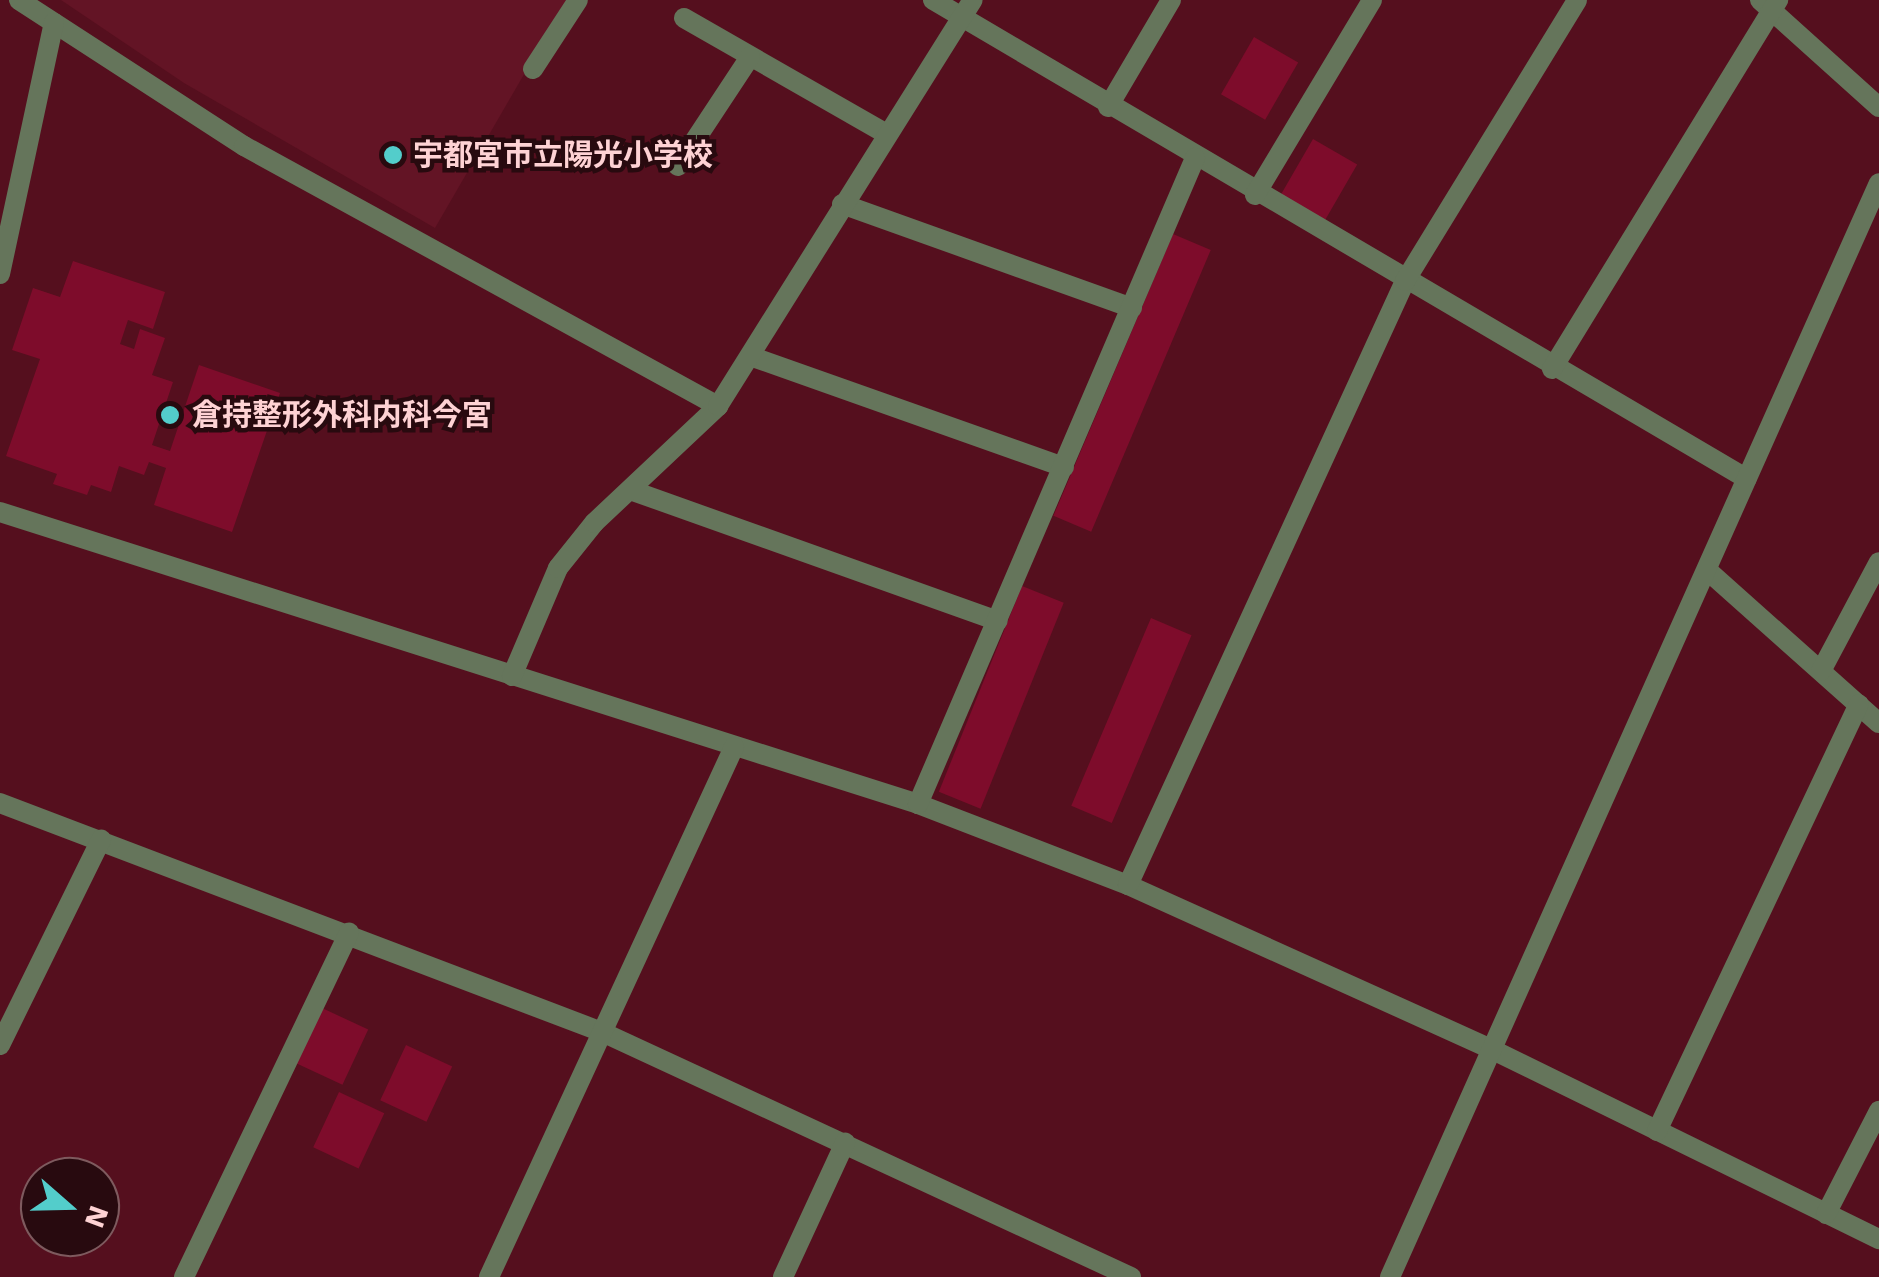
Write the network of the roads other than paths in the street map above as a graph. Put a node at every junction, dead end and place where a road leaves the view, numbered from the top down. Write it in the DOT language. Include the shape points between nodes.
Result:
graph roads {
  1 [pos="20,0"];
  2 [pos="578,0"];
  3 [pos="933,0"];
  4 [pos="973,0"];
  5 [pos="1170,0"];
  6 [pos="1372,0"];
  7 [pos="1577,0"];
  8 [pos="1770,4"];
  9 [pos="684,18"];
  10 [pos="961,19"];
  11 [pos="54,24"];
  12 [pos="750,56"];
  13 [pos="533,69"];
  14 [pos="1108,107"];
  15 [pos="1879,108"];
  16 [pos="885,133"];
  17 [pos="1195,158"];
  18 [pos="678,166"];
  19 [pos="1879,183"];
  20 [pos="1255,194"];
  21 [pos="842,204"];
  22 [pos="7,209"];
  23 [pos="0,274"];
  24 [pos="1406,281"];
  25 [pos="1132,308"];
  26 [pos="750,356"];
  27 [pos="1552,369"];
  28 [pos="718,406"];
  29 [pos="1064,467"];
  30 [pos="1748,479"];
  31 [pos="633,490"];
  32 [pos="0,512"];
  33 [pos="1879,562"];
  34 [pos="1707,570"];
  35 [pos="998,621"];
  36 [pos="1821,671"];
  37 [pos="512,676"];
  38 [pos="1858,704"];
  39 [pos="1879,722"];
  40 [pos="734,748"];
  41 [pos="0,803"];
  42 [pos="918,804"];
  43 [pos="101,840"];
  44 [pos="1128,885"];
  45 [pos="349,933"];
  46 [pos="602,1032"];
  47 [pos="0,1045"];
  48 [pos="1493,1050"];
  49 [pos="1879,1110"];
  50 [pos="1657,1131"];
  51 [pos="845,1143"];
  52 [pos="1826,1214"];
  53 [pos="1879,1240"];
  54 [pos="1088,1268"];
  55 [pos="184,1277"];
  56 [pos="489,1277"];
  57 [pos="783,1277"];
  58 [pos="1132,1277"];
  59 [pos="1390,1277"];
  1 -- 11 [label="street"];
  2 -- 13 [label="street"];
  3 -- 10 [label="street"];
  4 -- 10 [label="street"];
  5 -- 14 [label="street"];
  6 -- 20 [label="street"];
  7 -- 24 [label="street"];
  8 -- 15 [label="street"];
  8 -- 27 [label="street"];
  9 -- 12 [label="street"];
  10 -- 14 [label="street"];
  10 -- 16 [label="street"];
  11 -- 22 [label="street"];
  11 -- 28 [label="street" via="244,146"];
  12 -- 16 [label="street"];
  12 -- 18 [label="street"];
  14 -- 17 [label="street"];
  16 -- 21 [label="street"];
  17 -- 20 [label="street"];
  17 -- 25 [label="street"];
  19 -- 30 [label="street"];
  20 -- 24 [label="street"];
  21 -- 25 [label="street"];
  21 -- 26 [label="street"];
  22 -- 23 [label="street"];
  24 -- 27 [label="street"];
  24 -- 44 [label="street"];
  25 -- 29 [label="street"];
  26 -- 28 [label="street"];
  26 -- 29 [label="street"];
  27 -- 30 [label="street"];
  28 -- 31 [label="street"];
  29 -- 35 [label="street"];
  30 -- 34 [label="street"];
  31 -- 35 [label="street"];
  31 -- 37 [label="street" via="594,523 558,568"];
  32 -- 37 [label="street"];
  33 -- 36 [label="street"];
  34 -- 36 [label="street"];
  34 -- 48 [label="street"];
  35 -- 42 [label="street"];
  36 -- 38 [label="street"];
  37 -- 40 [label="street"];
  38 -- 39 [label="street"];
  38 -- 50 [label="street"];
  40 -- 42 [label="street"];
  40 -- 46 [label="street"];
  41 -- 43 [label="street"];
  42 -- 44 [label="street"];
  43 -- 45 [label="street"];
  43 -- 47 [label="street"];
  44 -- 48 [label="street"];
  45 -- 46 [label="street"];
  45 -- 55 [label="street"];
  46 -- 51 [label="street"];
  46 -- 56 [label="street"];
  48 -- 50 [label="street"];
  48 -- 59 [label="street"];
  49 -- 52 [label="street"];
  50 -- 52 [label="street"];
  51 -- 54 [label="street"];
  51 -- 57 [label="street"];
  52 -- 53 [label="street"];
  54 -- 58 [label="street"];
}
